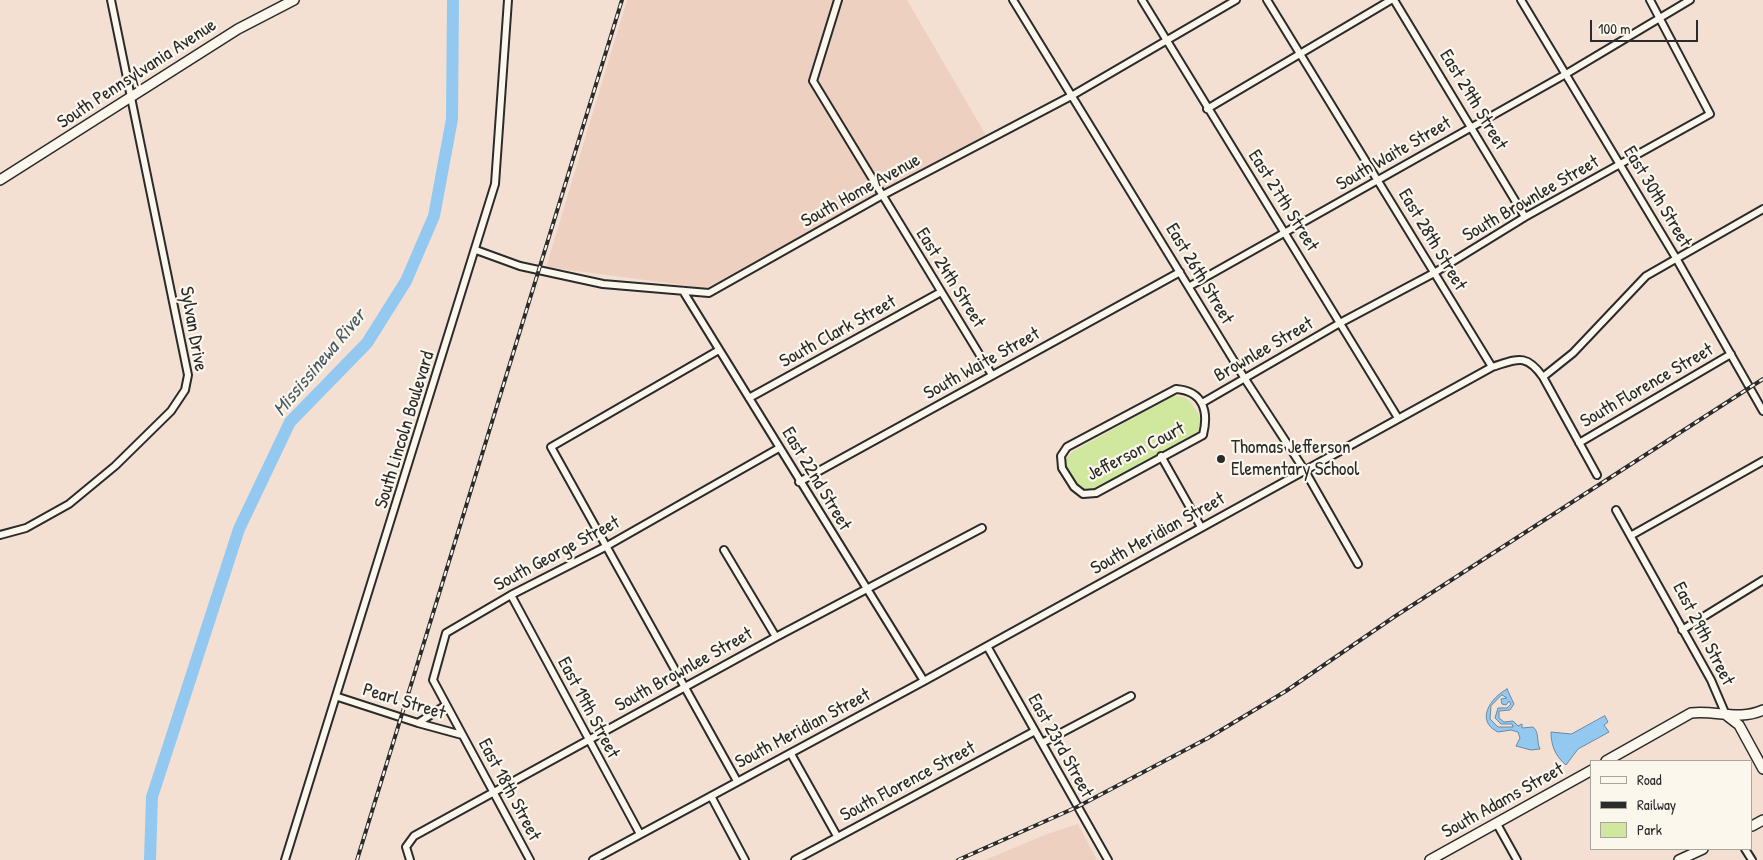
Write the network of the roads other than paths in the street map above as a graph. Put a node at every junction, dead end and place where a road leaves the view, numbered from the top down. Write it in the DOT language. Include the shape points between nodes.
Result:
graph roads {
  1 [pos="111,0"];
  2 [pos="294,0"];
  3 [pos="508,0"];
  4 [pos="838,0"];
  5 [pos="1014,0"];
  6 [pos="1142,0"];
  7 [pos="1236,0"];
  8 [pos="1267,0"];
  9 [pos="1392,0"];
  10 [pos="1521,0"];
  11 [pos="1650,0"];
  12 [pos="1690,0"];
  13 [pos="1660,17"];
  14 [pos="1166,39"];
  15 [pos="1300,53"];
  16 [pos="1566,74"];
  17 [pos="1073,94"];
  18 [pos="132,97"];
  19 [pos="1208,109"];
  20 [pos="1471,127"];
  21 [pos="1620,165"];
  22 [pos="1377,179"];
  23 [pos="0,180"];
  24 [pos="881,196"];
  25 [pos="1763,209"];
  26 [pos="1525,217"];
  27 [pos="1286,234"];
  28 [pos="476,250"];
  29 [pos="1676,258"];
  30 [pos="1180,272"];
  31 [pos="1434,273"];
  32 [pos="1190,286"];
  33 [pos="683,291"];
  34 [pos="941,292"];
  35 [pos="1340,323"];
  36 [pos="719,350"];
  37 [pos="1731,354"];
  38 [pos="1492,367"];
  39 [pos="992,376"];
  40 [pos="1544,377"];
  41 [pos="1245,379"];
  42 [pos="749,398"];
  43 [pos="1202,403"];
  44 [pos="1763,410"];
  45 [pos="1398,418"];
  46 [pos="1579,444"];
  47 [pos="779,448"];
  48 [pos="1161,456"];
  49 [pos="1763,461"];
  50 [pos="1305,471"];
  51 [pos="1597,475"];
  52 [pos="799,482"];
  53 [pos="1616,510"];
  54 [pos="1201,527"];
  55 [pos="982,528"];
  56 [pos="0,535"];
  57 [pos="1632,535"];
  58 [pos="607,546"];
  59 [pos="724,550"];
  60 [pos="1358,564"];
  61 [pos="1763,580"];
  62 [pos="866,589"];
  63 [pos="511,595"];
  64 [pos="1682,630"];
  65 [pos="776,637"];
  66 [pos="987,646"];
  67 [pos="924,681"];
  68 [pos="687,687"];
  69 [pos="338,696"];
  70 [pos="1131,696"];
  71 [pos="446,705"];
  72 [pos="1763,710"];
  73 [pos="1726,715"];
  74 [pos="418,723"];
  75 [pos="1035,731"];
  76 [pos="462,735"];
  77 [pos="588,739"];
  78 [pos="1042,743"];
  79 [pos="791,754"];
  80 [pos="1608,760"];
  81 [pos="1763,769"];
  82 [pos="1590,771"];
  83 [pos="737,782"];
  84 [pos="493,792"];
  85 [pos="711,796"];
  86 [pos="1497,824"];
  87 [pos="640,834"];
  88 [pos="837,836"];
  89 [pos="1700,850"];
  90 [pos="285,860"];
  91 [pos="410,860"];
  92 [pos="530,860"];
  93 [pos="593,860"];
  94 [pos="745,860"];
  95 [pos="795,860"];
  96 [pos="1108,860"];
  97 [pos="1430,860"];
  98 [pos="1516,860"];
  99 [pos="1679,860"];
  1 -- 18 [label="street, Sylvan Drive"];
  2 -- 18 [label="main road, South Pennsylvania Avenue" via="238,29"];
  3 -- 28 [label="street, South Lincoln Boulevard" via="495,184"];
  4 -- 24 [label="street, East 24th Street" via="813,81"];
  5 -- 17 [label="street, East 26th Street"];
  6 -- 14 [label="street, East 27th Street"];
  7 -- 14 [label="street, South Home Avenue"];
  8 -- 15 [label="street, East 28th Street"];
  9 -- 15 [label="street"];
  9 -- 20 [label="street, East 29th Street"];
  10 -- 16 [label="street, East 30th Street"];
  11 -- 13 [label="street"];
  12 -- 13 [label="street, South Waite Street"];
  13 -- 16 [label="street, South Waite Street"];
  13 -- 21 [label="street, South Brownlee Street" via="1710,114"];
  14 -- 17 [label="street, South Home Avenue"];
  14 -- 19 [label="street, East 27th Street"];
  15 -- 19 [label="street"];
  15 -- 22 [label="street, East 28th Street"];
  16 -- 20 [label="street, South Waite Street"];
  16 -- 21 [label="street, East 30th Street"];
  17 -- 24 [label="street, South Home Avenue"];
  17 -- 30 [label="street, East 26th Street"];
  18 -- 23 [label="main road, South Pennsylvania Avenue"];
  18 -- 56 [label="street, Sylvan Drive" via="188,376 185,390 171,411 115,466 69,504 26,528"];
  19 -- 27 [label="street, East 27th Street"];
  20 -- 22 [label="street, South Waite Street"];
  20 -- 26 [label="street, East 29th Street"];
  21 -- 26 [label="street, South Brownlee Street"];
  21 -- 29 [label="street, East 30th Street"];
  22 -- 27 [label="street, South Waite Street"];
  22 -- 31 [label="street, East 28th Street"];
  24 -- 33 [label="street, South Home Avenue" via="709,293"];
  24 -- 34 [label="street, East 24th Street"];
  25 -- 29 [label="street"];
  26 -- 31 [label="street, South Brownlee Street"];
  27 -- 32 [label="street, South Waite Street"];
  27 -- 35 [label="street, East 27th Street"];
  28 -- 33 [label="street, South Home Avenue" via="520,266 603,284"];
  28 -- 69 [label="street, South Lincoln Boulevard"];
  29 -- 37 [label="street, East 30th Street"];
  29 -- 40 [label="street" via="1646,276 1573,353"];
  30 -- 32 [label="street, East 26th Street"];
  30 -- 39 [label="street, South Waite Street"];
  31 -- 35 [label="street, South Brownlee Street"];
  31 -- 38 [label="street, East 28th Street"];
  32 -- 41 [label="street, East 26th Street"];
  33 -- 36 [label="street, East 22nd Street"];
  34 -- 39 [label="street, East 24th Street"];
  34 -- 42 [label="street, South Clark Street"];
  35 -- 41 [label="street, Brownlee Street"];
  35 -- 45 [label="street, East 27th Street"];
  36 -- 42 [label="street, East 22nd Street"];
  36 -- 58 [label="street" via="551,447"];
  37 -- 44 [label="street, East 30th Street"];
  37 -- 46 [label="street, South Florence Street"];
  38 -- 40 [label="street, South Meridian Street" via="1518,359 1534,364"];
  38 -- 45 [label="street, South Meridian Street"];
  39 -- 52 [label="street, South Waite Street"];
  40 -- 46 [label="street"];
  41 -- 43 [label="street, Brownlee Street"];
  41 -- 50 [label="street, East 26th Street"];
  42 -- 47 [label="street, East 22nd Street"];
  43 -- 48 [label="street, Jefferson Court" via="1206,420 1203,435"];
  43 -- 48 [label="street, Jefferson Court" via="1188,390 1176,389 1067,446 1061,456 1062,468 1074,487 1083,494 1096,493"];
  45 -- 50 [label="street, South Meridian Street"];
  46 -- 51 [label="street"];
  47 -- 52 [label="street, East 22nd Street"];
  47 -- 58 [label="street, South George Street"];
  48 -- 54 [label="street"];
  49 -- 57 [label="street"];
  50 -- 54 [label="street, South Meridian Street"];
  50 -- 60 [label="street, East 26th Street"];
  52 -- 62 [label="street, East 22nd Street"];
  53 -- 57 [label="street, East 29th Street"];
  54 -- 66 [label="street, South Meridian Street"];
  55 -- 62 [label="street, South Brownlee Street"];
  57 -- 64 [label="street, East 29th Street"];
  58 -- 63 [label="street, South George Street"];
  58 -- 68 [label="street"];
  59 -- 65 [label="street"];
  61 -- 64 [label="street"];
  62 -- 65 [label="street, South Brownlee Street"];
  62 -- 67 [label="street, East 22nd Street"];
  63 -- 71 [label="street, South George Street" via="446,632 433,680"];
  63 -- 77 [label="street, East 19th Street"];
  64 -- 73 [label="street, East 29th Street" via="1711,680"];
  65 -- 68 [label="street, South Brownlee Street"];
  66 -- 67 [label="street, South Meridian Street"];
  66 -- 75 [label="street, East 23rd Street"];
  67 -- 79 [label="street, South Meridian Street"];
  68 -- 77 [label="street, South Brownlee Street"];
  68 -- 83 [label="street"];
  69 -- 74 [label="street, Pearl Street"];
  69 -- 90 [label="street, South Lincoln Boulevard"];
  70 -- 78 [label="street"];
  71 -- 74 [label="street"];
  71 -- 76 [label="street, South George Street"];
  72 -- 73 [label="main road" via="1748,716"];
  73 -- 80 [label="main road" via="1690,713"];
  73 -- 81 [label="main road, East 29th Street" via="1739,725"];
  74 -- 76 [label="street, Pearl Street"];
  75 -- 78 [label="street, East 23rd Street"];
  75 -- 88 [label="street, South Florence Street"];
  76 -- 84 [label="street, East 18th Street"];
  77 -- 84 [label="street, South Brownlee Street"];
  77 -- 87 [label="street, East 19th Street"];
  78 -- 96 [label="street, East 23rd Street"];
  79 -- 83 [label="street, South Meridian Street"];
  79 -- 88 [label="street"];
  82 -- 86 [label="main road, South Adams Street"];
  83 -- 85 [label="street, South Meridian Street"];
  84 -- 91 [label="street, South Brownlee Street" via="414,836 406,846"];
  84 -- 92 [label="street, East 18th Street"];
  85 -- 87 [label="street, South Meridian Street"];
  85 -- 94 [label="street"];
  86 -- 97 [label="main road, South Adams Street"];
  86 -- 98 [label="street"];
  87 -- 93 [label="street, South Meridian Street"];
  88 -- 95 [label="street, South Florence Street"];
  89 -- 99 [label="main road"];
}
